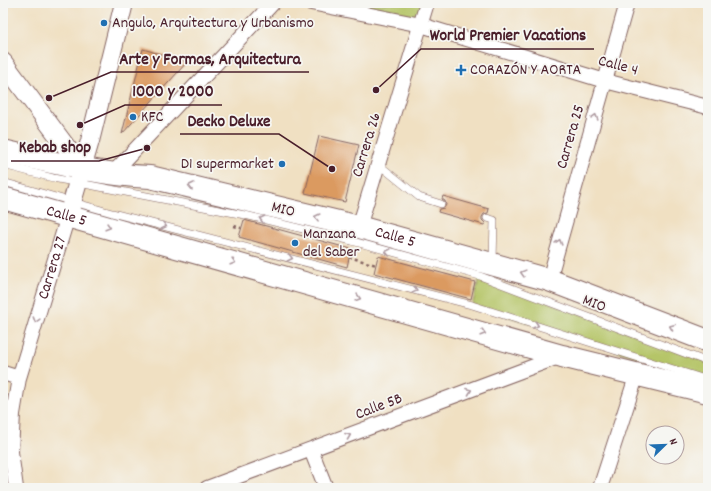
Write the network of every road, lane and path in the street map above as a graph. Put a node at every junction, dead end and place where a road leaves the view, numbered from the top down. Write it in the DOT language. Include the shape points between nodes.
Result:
graph roads {
  1 [pos="124,3"];
  2 [pos="273,3"];
  3 [pos="311,3"];
  4 [pos="427,3"];
  5 [pos="627,3"];
  6 [pos="421,25"];
  7 [pos="3,62"];
  8 [pos="605,81"];
  9 [pos="708,107"];
  10 [pos="3,151"];
  11 [pos="378,164"];
  12 [pos="3,165"];
  13 [pos="113,173"];
  14 [pos="80,175"];
  15 [pos="3,182"];
  16 [pos="3,198"];
  17 [pos="441,204"];
  18 [pos="70,208"];
  19 [pos="486,218"];
  20 [pos="359,227"];
  21 [pos="349,258"];
  22 [pos="376,265"];
  23 [pos="492,265"];
  24 [pos="549,280"];
  25 [pos="708,342"];
  26 [pos="562,356"];
  27 [pos="708,362"];
  28 [pos="3,374"];
  29 [pos="637,374"];
  30 [pos="19,378"];
  31 [pos="708,380"];
  32 [pos="708,392"];
  33 [pos="311,450"];
  34 [pos="16,488"];
  35 [pos="207,488"];
  36 [pos="326,488"];
  37 [pos="600,488"];
  1 -- 14 [label="street, Carrera 27"];
  2 -- 13 [label="street"];
  3 -- 6 [label="street, Calle 4"];
  4 -- 6 [label="street, Carrera 26"];
  5 -- 8 [label="street, Carrera 25"];
  6 -- 8 [label="street, Calle 4"];
  6 -- 11 [label="street, Carrera 26"];
  7 -- 14 [label="street"];
  8 -- 9 [label="street, Calle 4"];
  24 -- 8 [label="street, Carrera 25, one-way"];
  10 -- 14 [label="main road, Calle 5" via="56,164"];
  11 -- 17 [label="lane" via="419,197"];
  11 -- 20 [label="street, Carrera 26"];
  12 -- 14 [label="lane, MIO"];
  13 -- 14 [label="main road, Calle 5"];
  20 -- 13 [label="main road, Calle 5, one-way" via="150,177"];
  14 -- 18 [label="street, Carrera 27"];
  27 -- 14 [label="lane, MIO, one-way" via="480,276 252,216"];
  15 -- 18 [label="lane"];
  16 -- 18 [label="main road, Calle 5"];
  18 -- 26 [label="main road, Calle 5, one-way"];
  18 -- 30 [label="street, Carrera 27, one-way"];
  18 -- 31 [label="lane, one-way" via="112,212 472,305"];
  19 -- 23 [label="lane" via="494,220"];
  20 -- 23 [label="main road, Calle 5"];
  21 -- 22 [label="path"];
  24 -- 23 [label="main road, Calle 5, one-way"];
  25 -- 24 [label="main road, Calle 5, one-way"];
  26 -- 29 [label="main road, Calle 5"];
  33 -- 26 [label="street, Calle 5B, one-way"];
  28 -- 30 [label="street"];
  29 -- 32 [label="main road, Calle 5"];
  29 -- 37 [label="street"];
  30 -- 34 [label="street, Carrera 27" via="13,414 11,452"];
  33 -- 35 [label="street, Calle 5B"];
  33 -- 36 [label="street"];
}
